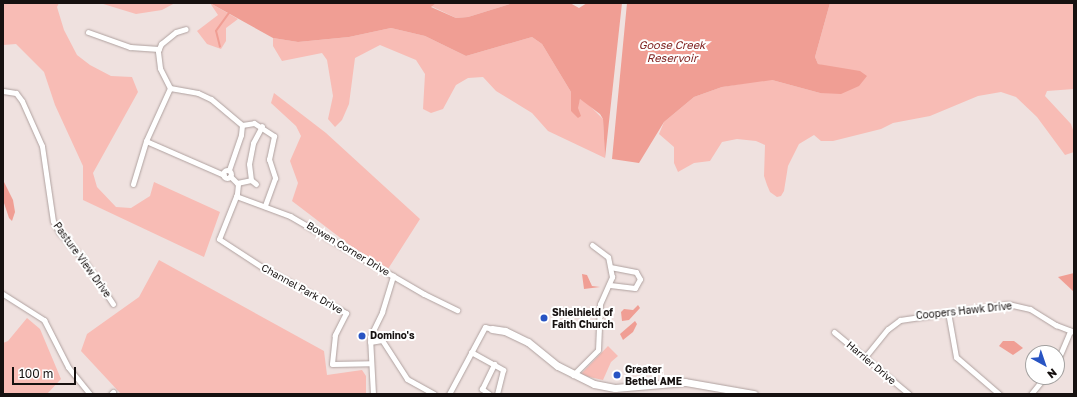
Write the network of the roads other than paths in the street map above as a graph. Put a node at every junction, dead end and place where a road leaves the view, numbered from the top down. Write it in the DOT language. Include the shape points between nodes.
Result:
graph roads {
  1 [pos="186,29"];
  2 [pos="88,32"];
  3 [pos="159,49"];
  4 [pos="170,88"];
  5 [pos="3,91"];
  6 [pos="242,125"];
  7 [pos="262,126"];
  8 [pos="146,141"];
  9 [pos="229,170"];
  10 [pos="224,175"];
  11 [pos="230,176"];
  12 [pos="251,180"];
  13 [pos="237,183"];
  14 [pos="133,184"];
  15 [pos="256,184"];
  16 [pos="236,196"];
  17 [pos="265,206"];
  18 [pos="592,245"];
  19 [pos="611,267"];
  20 [pos="393,276"];
  21 [pos="610,285"];
  22 [pos="3,294"];
  23 [pos="113,304"];
  24 [pos="457,310"];
  25 [pos="948,312"];
  26 [pos="486,327"];
  27 [pos="834,332"];
  28 [pos="1072,332"];
  29 [pos="370,342"];
  30 [pos="1065,346"];
  31 [pos="472,352"];
  32 [pos="865,357"];
  33 [pos="371,363"];
  34 [pos="494,364"];
  35 [pos="573,375"];
  36 [pos="1038,385"];
  37 [pos="90,394"];
  38 [pos="373,394"];
  39 [pos="434,394"];
  40 [pos="449,394"];
  41 [pos="488,394"];
  42 [pos="497,394"];
  43 [pos="754,394"];
  44 [pos="909,394"];
  45 [pos="1000,394"];
  46 [pos="1031,394"];
  1 -- 3 [label="street" via="176,32"];
  2 -- 3 [label="street" via="130,47"];
  3 -- 4 [label="street" via="160,68"];
  4 -- 6 [label="street" via="198,93 211,99"];
  4 -- 8 [label="street"];
  5 -- 23 [label="street, Pasture View Drive" via="16,94 22,101 42,146 53,221 59,232 83,259"];
  6 -- 7 [label="street" via="254,123"];
  6 -- 9 [label="street"];
  7 -- 12 [label="street" via="251,150"];
  7 -- 17 [label="street" via="274,136 275,142 269,159 274,178"];
  8 -- 10 [label="street"];
  8 -- 14 [label="street"];
  9 -- 10 [label="street" via="224,171"];
  9 -- 11 [label="street"];
  10 -- 11 [label="street" via="226,178"];
  11 -- 13 [label="street"];
  12 -- 13 [label="street"];
  12 -- 15 [label="street"];
  13 -- 16 [label="street"];
  16 -- 17 [label="street, Bowen Corner Drive"];
  16 -- 33 [label="street, Channel Park Drive" via="219,239 262,267 346,313 334,335 332,364"];
  17 -- 20 [label="street, Bowen Corner Drive" via="314,228"];
  18 -- 19 [label="street" via="608,257"];
  19 -- 21 [label="street"];
  19 -- 21 [label="street" via="636,272 640,279 635,288"];
  20 -- 24 [label="street, Bowen Corner Drive"];
  20 -- 29 [label="street" via="382,312 372,328"];
  21 -- 35 [label="street" via="600,304 598,350"];
  22 -- 37 [label="street" via="44,320 68,367"];
  25 -- 28 [label="street, Coopers Hawk Drive" via="1008,304 1019,305"];
  25 -- 32 [label="street, Coopers Hawk Drive" via="900,320 888,329"];
  25 -- 45 [label="street" via="956,357"];
  26 -- 31 [label="street"];
  26 -- 35 [label="street" via="505,331 528,342"];
  27 -- 32 [label="street, Harrier Drive"];
  28 -- 30 [label="street"];
  29 -- 33 [label="street"];
  29 -- 39 [label="street" via="382,340 407,379"];
  31 -- 34 [label="street"];
  31 -- 40 [label="street"];
  32 -- 44 [label="street, Harrier Drive"];
  33 -- 38 [label="street"];
  34 -- 41 [label="street" via="482,389"];
  34 -- 42 [label="street" via="503,370"];
  35 -- 43 [label="street" via="615,388 685,382"];
  36 -- 46 [label="street"];
}
